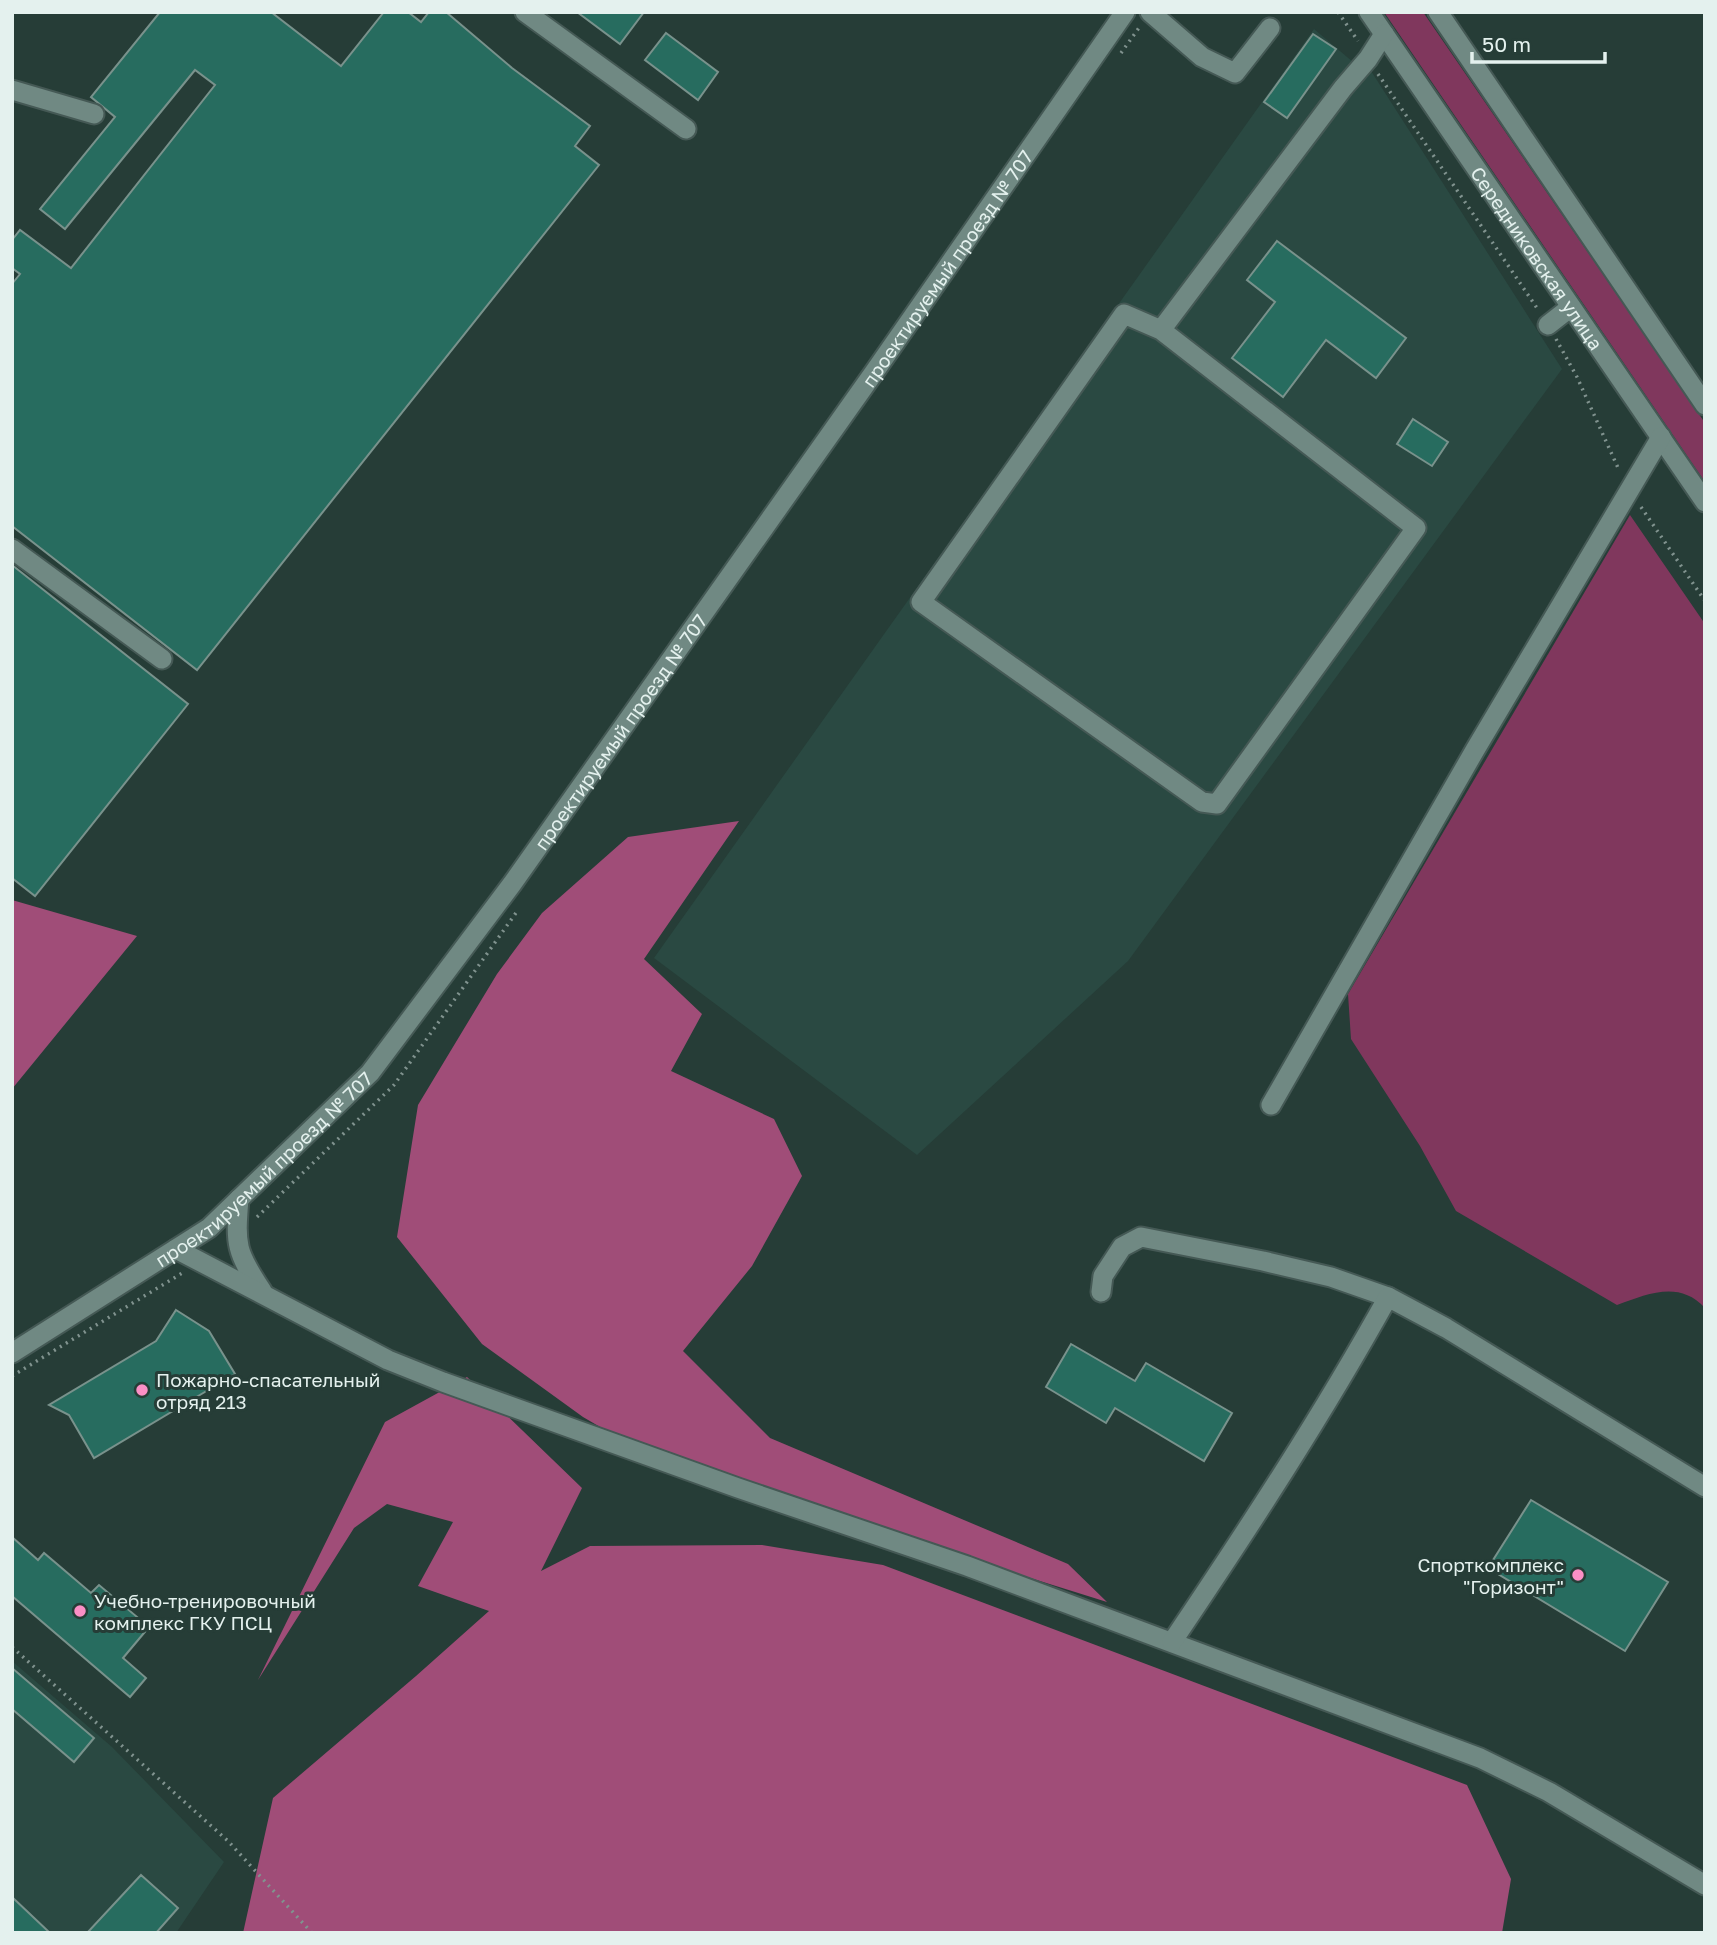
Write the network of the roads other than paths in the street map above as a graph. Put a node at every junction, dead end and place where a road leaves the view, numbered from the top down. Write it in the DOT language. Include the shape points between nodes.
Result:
graph roads {
  1 [pos="1125,12"];
  2 [pos="1150,12"];
  3 [pos="1369,12"];
  4 [pos="1438,12"];
  5 [pos="518,16"];
  6 [pos="1270,28"];
  7 [pos="1384,34"];
  8 [pos="12,90"];
  9 [pos="94,114"];
  10 [pos="686,129"];
  11 [pos="1571,307"];
  12 [pos="1548,325"];
  13 [pos="1161,330"];
  14 [pos="1705,405"];
  15 [pos="1661,437"];
  16 [pos="1705,502"];
  17 [pos="12,549"];
  18 [pos="162,659"];
  19 [pos="1271,1105"];
  20 [pos="239,1199"];
  21 [pos="176,1249"];
  22 [pos="1101,1292"];
  23 [pos="265,1295"];
  24 [pos="1388,1297"];
  25 [pos="12,1353"];
  26 [pos="1705,1487"];
  27 [pos="1172,1642"];
  28 [pos="1705,1885"];
  1 -- 20 [label="street, проектируемый проезд № 707" via="512,884 370,1073"];
  2 -- 6 [label="street" via="1202,57 1235,73"];
  3 -- 7 [label="street, Середниковская улица"];
  4 -- 14 [label="street"];
  5 -- 10 [label="street"];
  7 -- 11 [label="street, Середниковская улица"];
  7 -- 13 [label="street"];
  8 -- 9 [label="street"];
  11 -- 12 [label="street"];
  11 -- 15 [label="street, Середниковская улица"];
  13 -- 13 [label="street" via="1124,314 921,601 1202,802 1217,804 1416,527"];
  15 -- 16 [label="street, Середниковская улица"];
  15 -- 19 [label="street"];
  17 -- 18 [label="street"];
  20 -- 21 [label="street, проектируемый проезд № 707" via="209,1228"];
  20 -- 23 [label="street" via="236,1237 244,1265"];
  21 -- 23 [label="street"];
  21 -- 25 [label="street, проектируемый проезд № 707"];
  22 -- 24 [label="street" via="1103,1276 1122,1247 1141,1237 1263,1261"];
  23 -- 27 [label="street" via="388,1360 443,1382"];
  24 -- 26 [label="street"];
  24 -- 27 [label="street" via="1342,1379"];
  27 -- 28 [label="street" via="1480,1758 1549,1792"];
}
